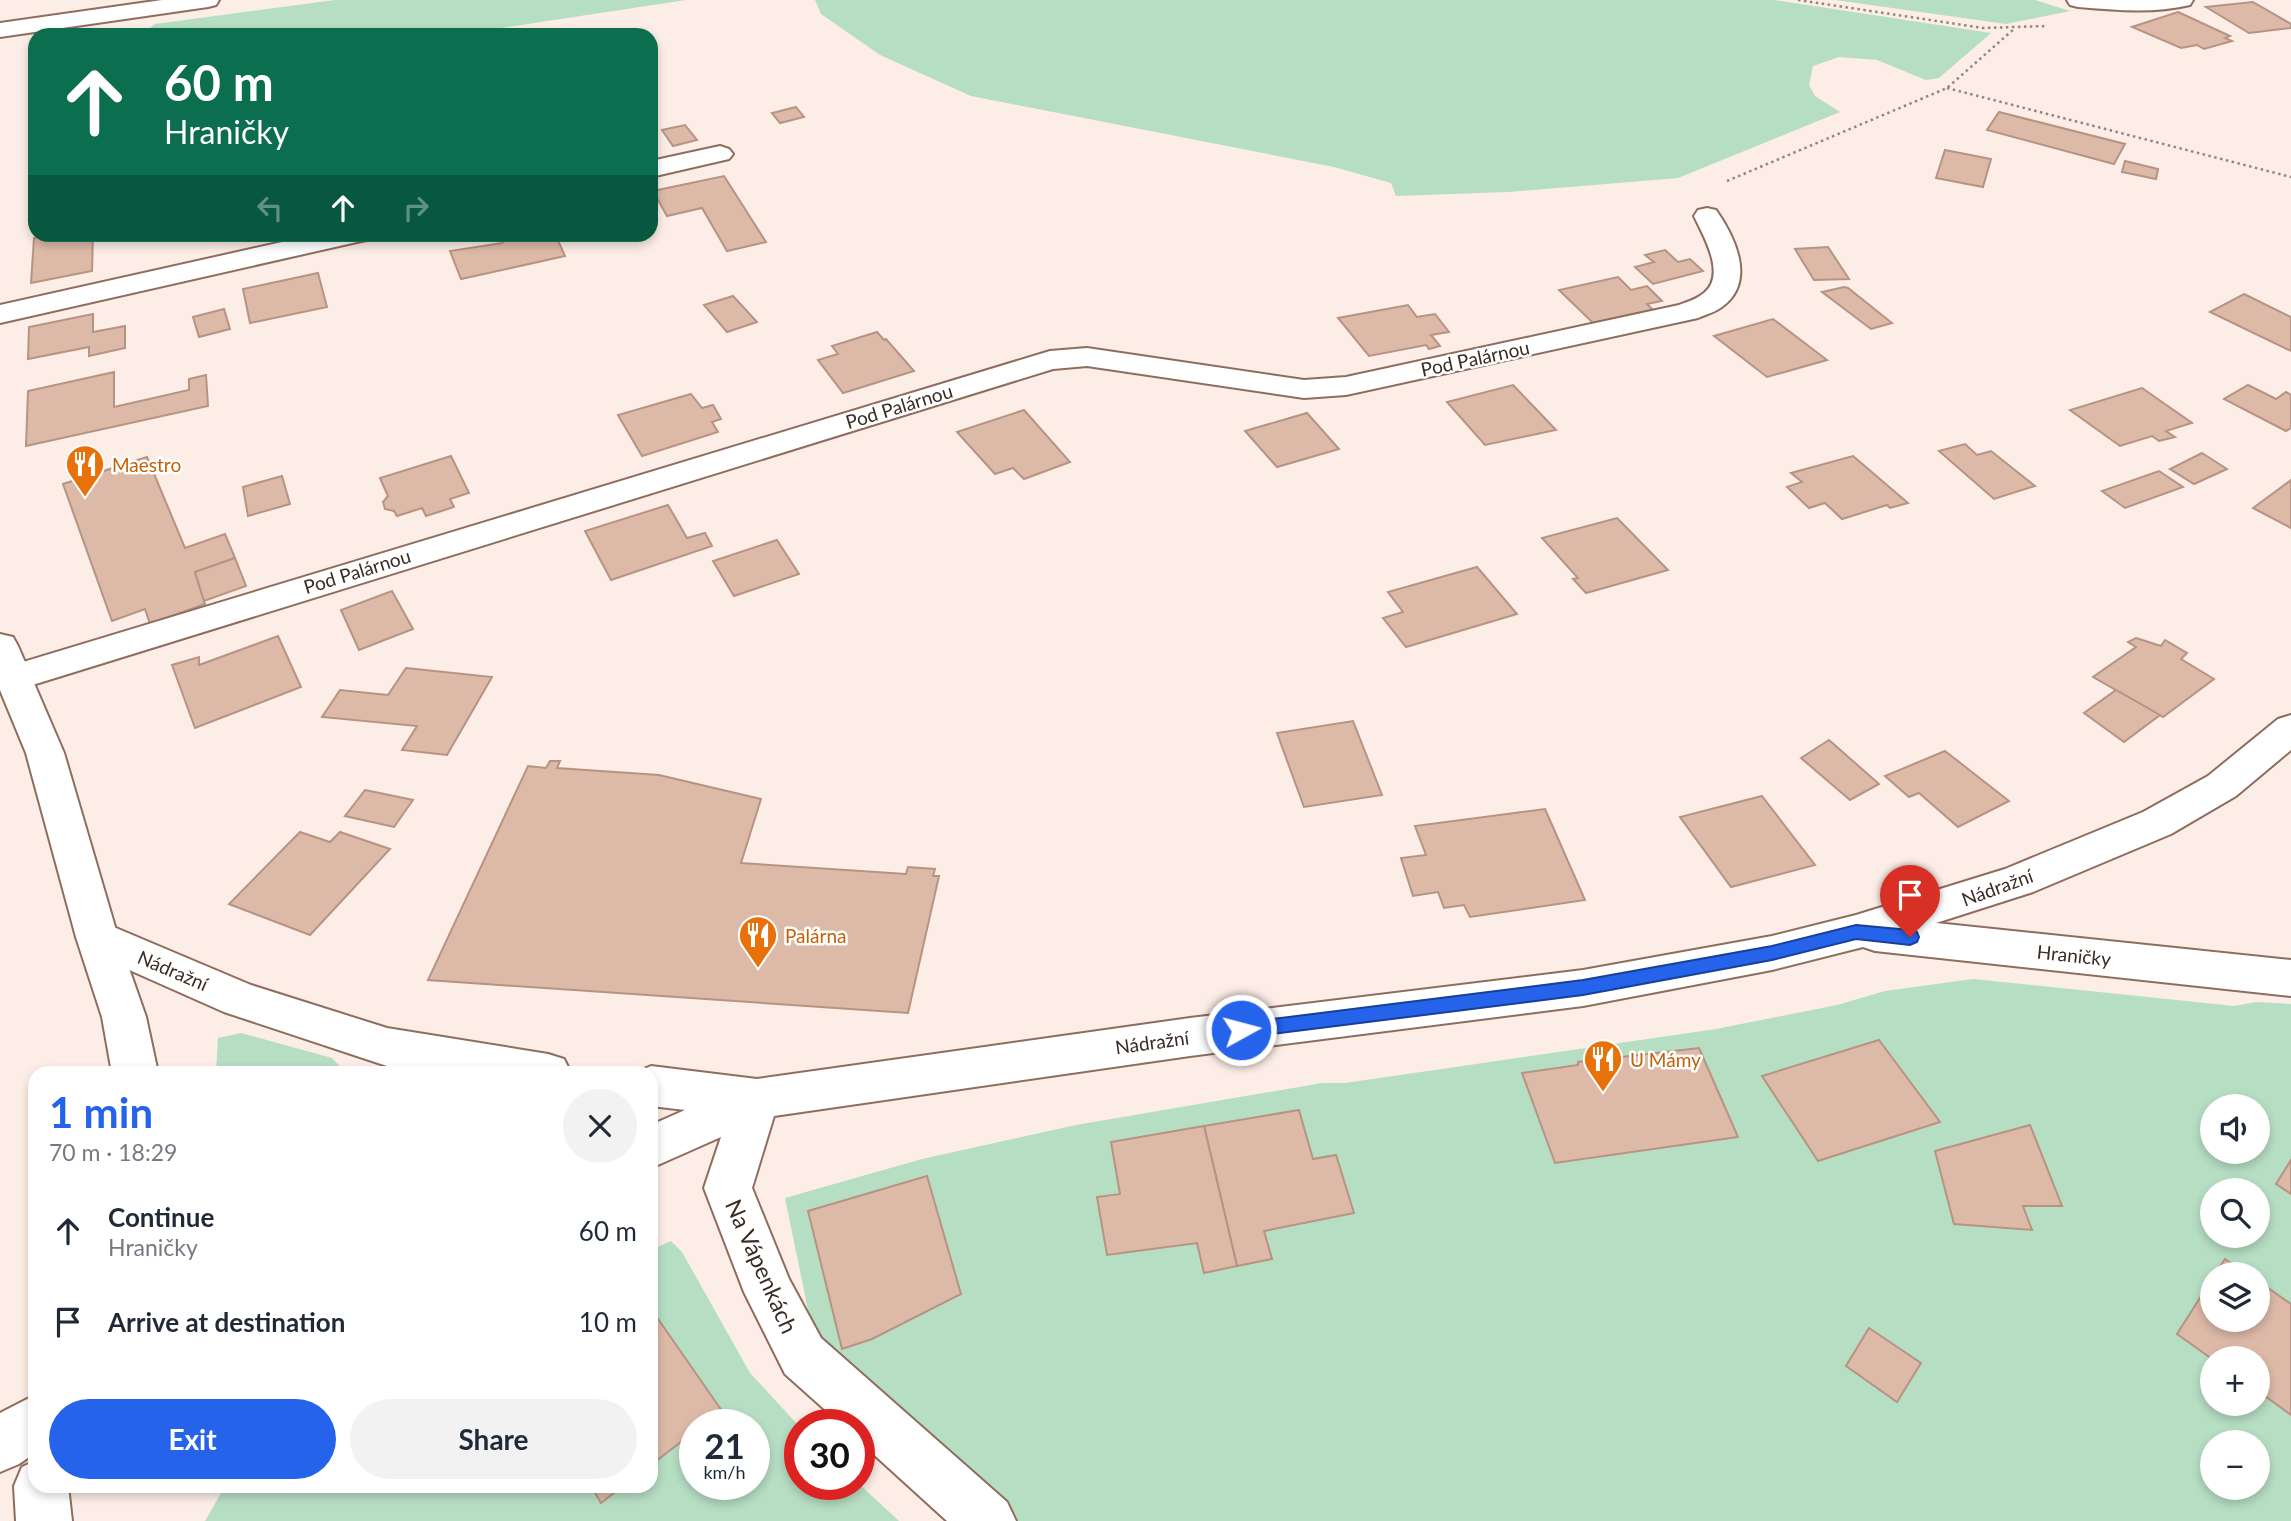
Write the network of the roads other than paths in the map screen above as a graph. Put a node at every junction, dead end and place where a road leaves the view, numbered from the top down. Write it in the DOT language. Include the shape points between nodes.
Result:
graph roads {
  1 [pos="208,0"];
  2 [pos="2078,0"];
  3 [pos="2182,0"];
  4 [pos="0,30"];
  5 [pos="720,153"];
  6 [pos="658,167"];
  7 [pos="1707,216"];
  8 [pos="322,242"];
  9 [pos="0,314"];
  10 [pos="6,662"];
  11 [pos="2291,729"];
  12 [pos="1856,932"];
  13 [pos="97,937"];
  14 [pos="2291,978"];
  15 [pos="134,1066"];
  16 [pos="505,1066"];
  17 [pos="658,1087"];
  18 [pos="757,1099"];
  19 [pos="658,1144"];
  20 [pos="28,1426"];
  21 [pos="0,1445"];
  22 [pos="42,1493"];
  23 [pos="44,1521"];
  24 [pos="988,1521"];
  1 -- 4 [label="street"];
  2 -- 3 [label="street" via="2140,6"];
  5 -- 6 [label="street"];
  7 -- 10 [label="street, Pod Palárnou" via="1727,255 1727,281 1716,298 1688,312 1346,386 1304,389 1087,357 1050,360"];
  8 -- 9 [label="street"];
  10 -- 13 [label="street" via="45,753"];
  11 -- 12 [label="street, Nádražní" via="2222,786 2157,823 2018,881"];
  12 -- 14 [label="street, Hraničky"];
  12 -- 18 [label="street, Nádražní" via="1772,953 1583,988 1190,1037"];
  13 -- 15 [label="street" via="124,1017"];
  13 -- 16 [label="street, Nádražní" via="239,999 387,1047"];
  17 -- 18 [label="street, Nádražní"];
  18 -- 19 [label="street, Nádražní"];
  18 -- 24 [label="street, Na Vápenkách" via="728,1188 769,1292 803,1356"];
  20 -- 21 [label="street"];
  22 -- 23 [label="street"];
}
